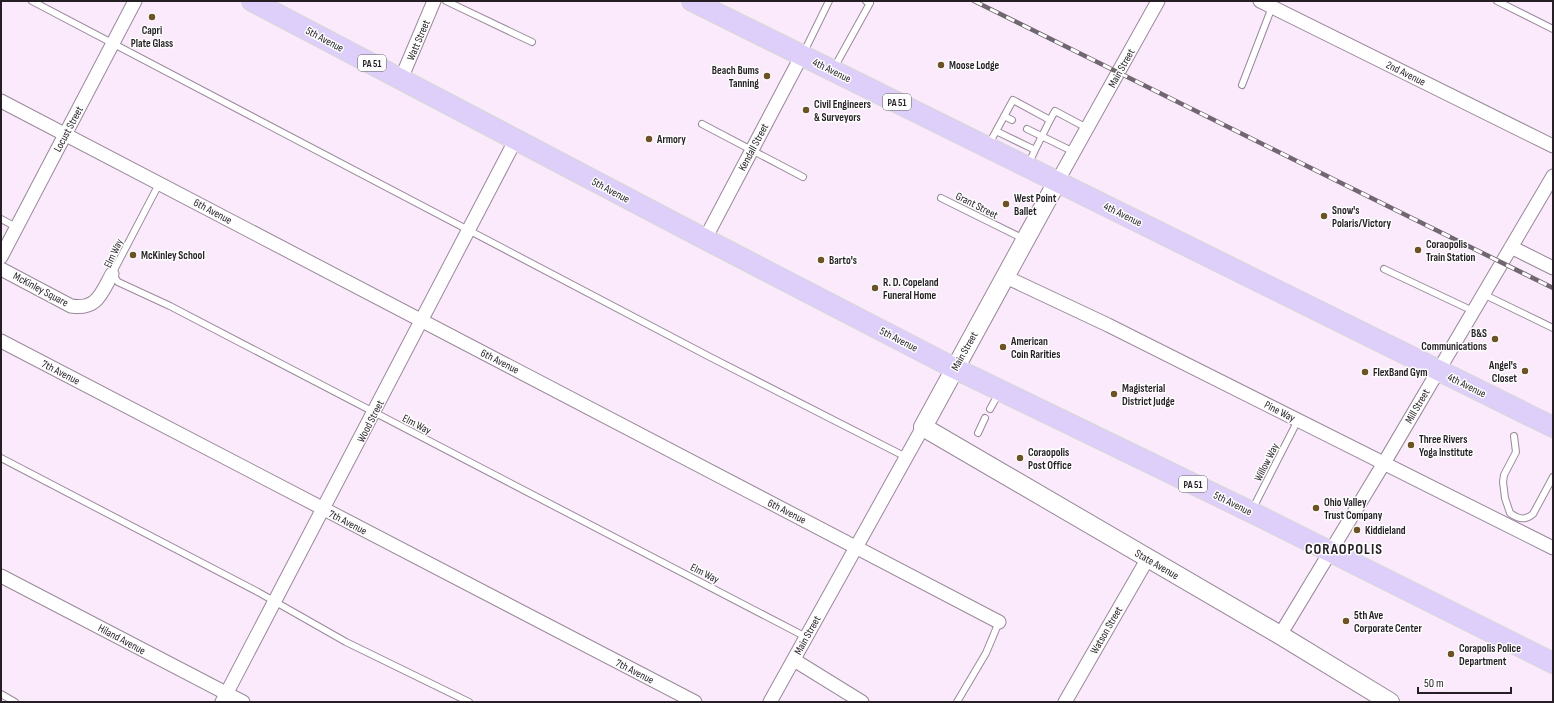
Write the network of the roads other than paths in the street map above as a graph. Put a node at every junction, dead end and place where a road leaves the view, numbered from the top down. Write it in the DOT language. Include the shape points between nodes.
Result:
graph roads {
  1 [pos="32,1"];
  2 [pos="135,1"];
  3 [pos="252,1"];
  4 [pos="434,1"];
  5 [pos="446,1"];
  6 [pos="692,1"];
  7 [pos="829,1"];
  8 [pos="866,1"];
  9 [pos="1158,1"];
  10 [pos="1260,1"];
  11 [pos="1497,1"];
  12 [pos="1272,7"];
  13 [pos="1553,29"];
  14 [pos="532,42"];
  15 [pos="113,43"];
  16 [pos="802,55"];
  17 [pos="833,71"];
  18 [pos="401,79"];
  19 [pos="1242,85"];
  20 [pos="1,100"];
  21 [pos="1004,116"];
  22 [pos="1012,120"];
  23 [pos="1050,120"];
  24 [pos="702,124"];
  25 [pos="1087,128"];
  26 [pos="1027,129"];
  27 [pos="65,134"];
  28 [pos="1042,136"];
  29 [pos="516,139"];
  30 [pos="992,139"];
  31 [pos="1553,146"];
  32 [pos="752,150"];
  33 [pos="1074,152"];
  34 [pos="1031,159"];
  35 [pos="803,176"];
  36 [pos="1553,176"];
  37 [pos="1057,182"];
  38 [pos="159,184"];
  39 [pos="941,198"];
  40 [pos="1,219"];
  41 [pos="16,227"];
  42 [pos="469,230"];
  43 [pos="704,239"];
  44 [pos="1026,240"];
  45 [pos="1511,247"];
  46 [pos="1,257"];
  47 [pos="1553,268"];
  48 [pos="1,269"];
  49 [pos="1384,269"];
  50 [pos="112,274"];
  51 [pos="1006,277"];
  52 [pos="1483,294"];
  53 [pos="1473,311"];
  54 [pos="421,320"];
  55 [pos="1553,328"];
  56 [pos="1,341"];
  57 [pos="954,368"];
  58 [pos="1438,370"];
  59 [pos="1000,390"];
  60 [pos="990,409"];
  61 [pos="374,413"];
  62 [pos="985,418"];
  63 [pos="1298,420"];
  64 [pos="923,427"];
  65 [pos="1553,427"];
  66 [pos="978,433"];
  67 [pos="1514,436"];
  68 [pos="906,456"];
  69 [pos="1,458"];
  70 [pos="1384,463"];
  71 [pos="1553,477"];
  72 [pos="324,509"];
  73 [pos="1251,512"];
  74 [pos="856,547"];
  75 [pos="1553,548"];
  76 [pos="1330,552"];
  77 [pos="1148,558"];
  78 [pos="1,576"];
  79 [pos="275,602"];
  80 [pos="999,622"];
  81 [pos="1280,635"];
  82 [pos="806,637"];
  83 [pos="794,660"];
  84 [pos="1553,663"];
  85 [pos="1,694"];
  86 [pos="225,698"];
  87 [pos="15,702"];
  88 [pos="243,702"];
  89 [pos="469,702"];
  90 [pos="695,702"];
  91 [pos="770,702"];
  92 [pos="862,702"];
  93 [pos="957,702"];
  94 [pos="1065,702"];
  95 [pos="1390,702"];
  1 -- 15 [label="lane"];
  2 -- 15 [label="street, Locust Street"];
  3 -- 18 [label="main road, 5th Avenue / PA 51"];
  4 -- 18 [label="street, Watt Street"];
  5 -- 14 [label="lane"];
  6 -- 16 [label="main road, 4th Avenue / PA 51"];
  7 -- 16 [label="lane"];
  8 -- 17 [label="lane" via="870,3"];
  9 -- 25 [label="street, Main Street"];
  10 -- 12 [label="street, 2nd Avenue"];
  11 -- 13 [label="lane"];
  12 -- 19 [label="lane"];
  12 -- 31 [label="street, 2nd Avenue"];
  15 -- 27 [label="street, Locust Street"];
  15 -- 42 [label="lane"];
  16 -- 17 [label="main road, 4th Avenue / PA 51"];
  16 -- 32 [label="street, Kendall Street"];
  17 -- 30 [label="main road, 4th Avenue / PA 51"];
  18 -- 29 [label="main road, 5th Avenue / PA 51"];
  20 -- 27 [label="street, 6th Avenue"];
  21 -- 22 [label="lane"];
  21 -- 23 [label="lane" via="1013,100"];
  21 -- 30 [label="lane"];
  23 -- 25 [label="lane" via="1055,112"];
  23 -- 28 [label="lane"];
  24 -- 32 [label="lane"];
  25 -- 33 [label="street, Main Street"];
  26 -- 28 [label="lane"];
  27 -- 38 [label="street, 6th Avenue"];
  27 -- 41 [label="street, Locust Street"];
  28 -- 33 [label="lane"];
  28 -- 34 [label="lane"];
  29 -- 42 [label="street, Wood Street"];
  29 -- 43 [label="main road, 5th Avenue / PA 51"];
  30 -- 34 [label="main road, 4th Avenue / PA 51"];
  32 -- 35 [label="lane"];
  32 -- 43 [label="street, Kendall Street"];
  33 -- 37 [label="street, Main Street"];
  34 -- 37 [label="main road, 4th Avenue / PA 51"];
  36 -- 45 [label="street, Mill Street"];
  37 -- 44 [label="street, Main Street"];
  37 -- 58 [label="main road, 4th Avenue / PA 51"];
  38 -- 50 [label="lane, Elm Way"];
  38 -- 54 [label="street, 6th Avenue"];
  39 -- 44 [label="lane, Grant Street"];
  40 -- 41 [label="lane"];
  41 -- 46 [label="street, Locust Street"];
  42 -- 54 [label="street, Wood Street"];
  42 -- 68 [label="lane" via="710,357"];
  43 -- 57 [label="main road, 5th Avenue / PA 51"];
  44 -- 51 [label="street, Main Street"];
  45 -- 47 [label="street"];
  45 -- 52 [label="street, Mill Street"];
  48 -- 50 [label="street, McKinley Square" via="70,306 79,307 87,306 99,298"];
  49 -- 53 [label="lane"];
  50 -- 61 [label="lane, Elm Way" via="118,282 170,306"];
  51 -- 57 [label="street, Main Street"];
  51 -- 63 [label="street, Pine Way"];
  52 -- 53 [label="street, Mill Street"];
  52 -- 55 [label="lane"];
  53 -- 58 [label="street, Mill Street"];
  54 -- 61 [label="street, Wood Street"];
  54 -- 74 [label="street, 6th Avenue"];
  56 -- 72 [label="street, 7th Avenue"];
  57 -- 59 [label="main road, 5th Avenue / PA 51"];
  57 -- 64 [label="street, Main Street"];
  58 -- 65 [label="main road, 4th Avenue / PA 51"];
  58 -- 70 [label="street, Mill Street"];
  59 -- 60 [label="lane"];
  59 -- 73 [label="main road, 5th Avenue / PA 51"];
  61 -- 72 [label="street, Wood Street"];
  61 -- 82 [label="lane, Elm Way"];
  62 -- 66 [label="lane"];
  63 -- 70 [label="street, Pine Way"];
  63 -- 73 [label="lane, Willow Way"];
  64 -- 68 [label="street, Main Street"];
  64 -- 77 [label="street, State Avenue"];
  67 -- 71 [label="lane" via="1516,452 1503,482 1510,513 1522,519 1533,514"];
  68 -- 74 [label="street, Main Street"];
  69 -- 79 [label="lane"];
  70 -- 75 [label="street, Pine Way"];
  70 -- 76 [label="street, Mill Street"];
  72 -- 79 [label="street, Wood Street"];
  72 -- 90 [label="street, 7th Avenue"];
  73 -- 76 [label="main road, 5th Avenue / PA 51"];
  74 -- 80 [label="street, 6th Avenue"];
  74 -- 82 [label="street, Main Street"];
  76 -- 81 [label="street, Mill Street"];
  76 -- 84 [label="main road, 5th Avenue / PA 51"];
  77 -- 81 [label="street, State Avenue"];
  77 -- 94 [label="street, Watson Street"];
  78 -- 86 [label="street, Hiland Avenue"];
  79 -- 86 [label="street, Wood Street"];
  79 -- 89 [label="lane" via="346,642"];
  80 -- 93 [label="lane" via="986,653"];
  81 -- 95 [label="street, State Avenue"];
  82 -- 83 [label="street, Main Street"];
  83 -- 91 [label="street, Main Street"];
  83 -- 92 [label="street"];
  85 -- 87 [label="lane"];
  86 -- 88 [label="street, Hiland Avenue"];
}
